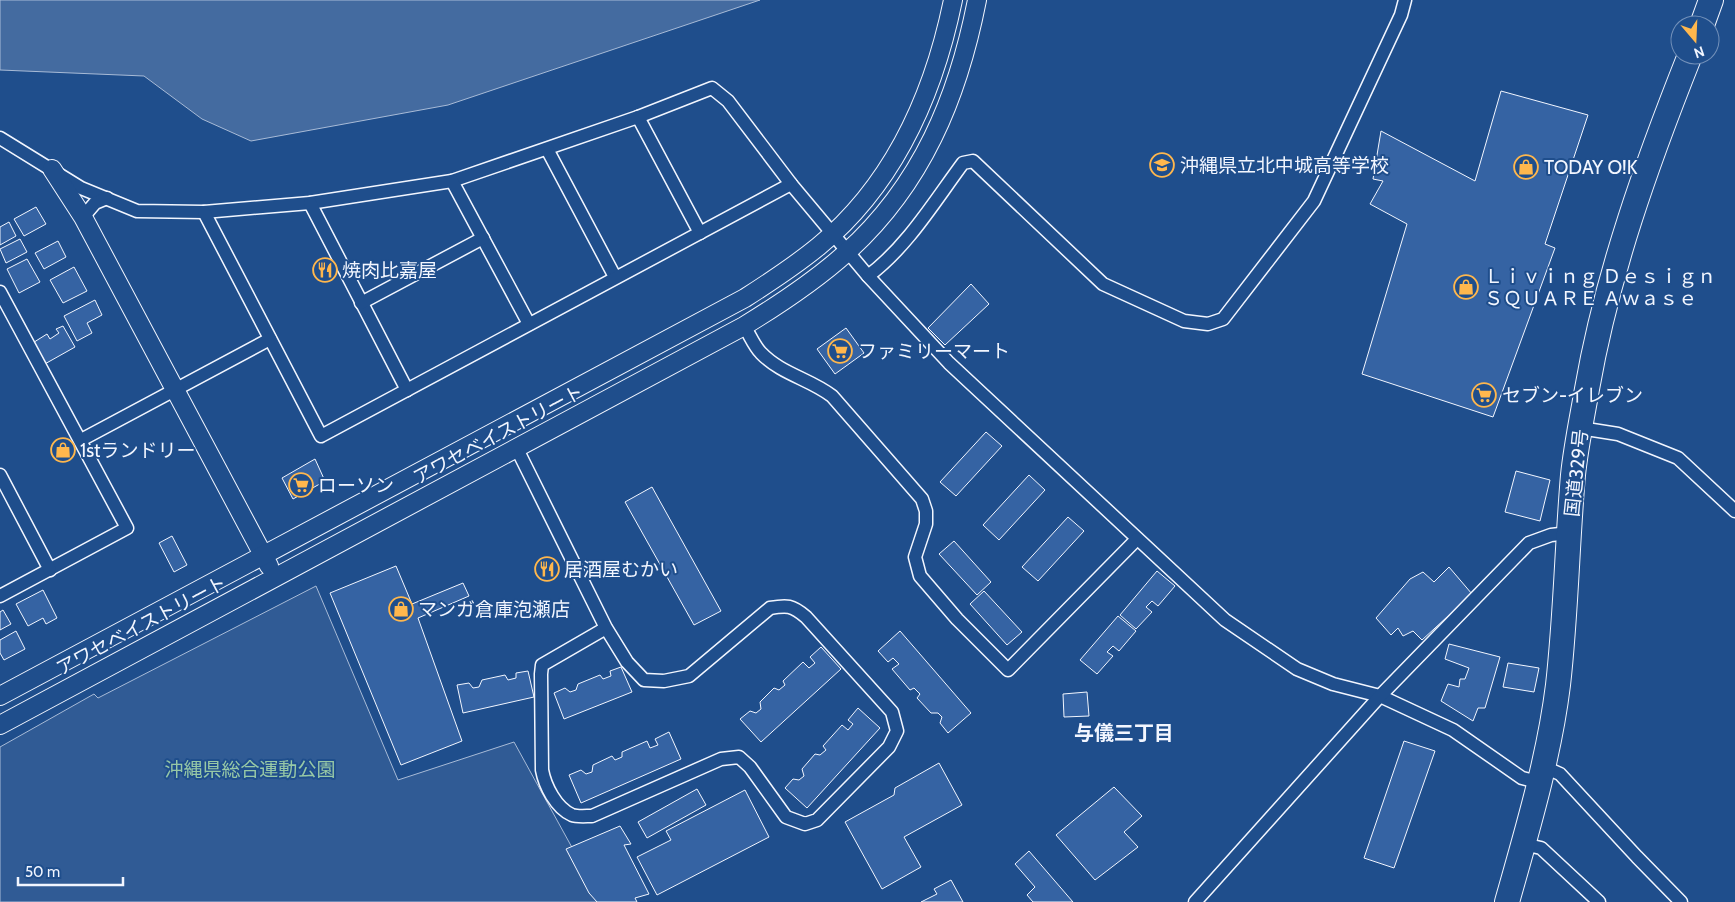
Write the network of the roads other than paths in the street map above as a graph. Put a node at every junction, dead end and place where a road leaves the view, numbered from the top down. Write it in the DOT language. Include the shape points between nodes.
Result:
graph roads {
  1 [pos="953,0"];
  2 [pos="978,0"];
  3 [pos="1406,0"];
  4 [pos="1711,0"];
  5 [pos="1706,15"];
  6 [pos="1686,65"];
  7 [pos="638,117"];
  8 [pos="0,138"];
  9 [pos="547,149"];
  10 [pos="52,169"];
  11 [pos="452,181"];
  12 [pos="791,184"];
  13 [pos="107,198"];
  14 [pos="310,203"];
  15 [pos="204,212"];
  16 [pos="83,217"];
  17 [pos="700,233"];
  18 [pos="833,234"];
  19 [pos="484,238"];
  20 [pos="848,251"];
  21 [pos="868,276"];
  22 [pos="615,278"];
  23 [pos="0,292"];
  24 [pos="362,303"];
  25 [pos="529,324"];
  26 [pos="744,326"];
  27 [pos="270,339"];
  28 [pos="175,390"];
  29 [pos="407,390"];
  30 [pos="1580,428"];
  31 [pos="81,440"];
  32 [pos="517,449"];
  33 [pos="0,475"];
  34 [pos="4,494"];
  35 [pos="1735,511"];
  36 [pos="1569,533"];
  37 [pos="1137,539"];
  38 [pos="264,556"];
  39 [pos="50,570"];
  40 [pos="275,577"];
  41 [pos="0,596"];
  42 [pos="606,628"];
  43 [pos="0,696"];
  44 [pos="1380,696"];
  45 [pos="0,725"];
  46 [pos="1540,774"];
  47 [pos="1523,844"];
  48 [pos="1195,902"];
  49 [pos="1507,902"];
  50 [pos="1599,902"];
  51 [pos="1681,902"];
  1 -- 18 [label="main road, アワセベイストリート" via="935,69 911,128 867,197"];
  2 -- 20 [label="main road, アワセベイストリート" via="953,93 934,135 906,185"];
  3 -- 21 [label="street" via="1314,201 1223,319 1208,324 1184,320 1103,284 973,161 963,163 916,227 880,268"];
  4 -- 5 [label="highway"];
  6 -- 30 [label="highway, 国道329号" via="1647,167 1608,291"];
  7 -- 9 [label="street"];
  7 -- 12 [label="street" via="712,88 728,101"];
  7 -- 17 [label="street"];
  8 -- 10 [label="street"];
  9 -- 11 [label="street"];
  9 -- 22 [label="street"];
  10 -- 13 [label="street" via="81,188"];
  10 -- 16 [label="main road"];
  11 -- 14 [label="street"];
  11 -- 19 [label="street"];
  12 -- 17 [label="street"];
  12 -- 18 [label="street"];
  13 -- 15 [label="street" via="137,211"];
  13 -- 16 [label="street" via="95,203"];
  14 -- 15 [label="street"];
  14 -- 24 [label="street"];
  15 -- 27 [label="street"];
  16 -- 28 [label="main road"];
  17 -- 22 [label="street"];
  18 -- 20 [label="street"];
  18 -- 38 [label="main road, アワセベイストリート" via="791,268 744,298"];
  19 -- 24 [label="street"];
  19 -- 25 [label="street"];
  20 -- 21 [label="street"];
  20 -- 26 [label="main road, アワセベイストリート" via="786,299"];
  21 -- 37 [label="street" via="949,364"];
  22 -- 25 [label="street"];
  23 -- 31 [label="street"];
  24 -- 29 [label="street"];
  25 -- 29 [label="street"];
  26 -- 32 [label="main road, アワセベイストリート"];
  26 -- 37 [label="street" via="766,357 832,396 922,499 926,524 915,557 920,576 1008,670"];
  27 -- 28 [label="street"];
  27 -- 29 [label="street" via="322,436"];
  28 -- 31 [label="street"];
  28 -- 38 [label="main road"];
  30 -- 35 [label="street" via="1618,434 1678,458"];
  30 -- 36 [label="highway, 国道329号"];
  31 -- 39 [label="street" via="127,528"];
  32 -- 40 [label="main road, アワセベイストリート"];
  32 -- 42 [label="street"];
  33 -- 34 [label="street"];
  34 -- 39 [label="street"];
  36 -- 44 [label="street" via="1552,534 1529,543"];
  36 -- 46 [label="highway, 国道329号" via="1558,686"];
  37 -- 44 [label="street" via="1226,620 1297,669 1333,684"];
  38 -- 40 [label="main road"];
  38 -- 43 [label="main road, アワセベイストリート"];
  39 -- 41 [label="street"];
  40 -- 45 [label="main road, アワセベイストリート"];
  42 -- 42 [label="street" via="542,665 544,782 559,806 573,816 592,816 722,759 739,757 786,817 805,824 817,820 889,747 897,731 892,712 796,608 770,608 689,676 664,681 644,680 626,662"];
  44 -- 46 [label="street" via="1453,730 1522,778"];
  44 -- 48 [label="street"];
  46 -- 47 [label="highway, 国道329号"];
  46 -- 51 [label="street" via="1560,774"];
  47 -- 49 [label="highway, 国道329号"];
  47 -- 50 [label="street" via="1541,848"];
}
